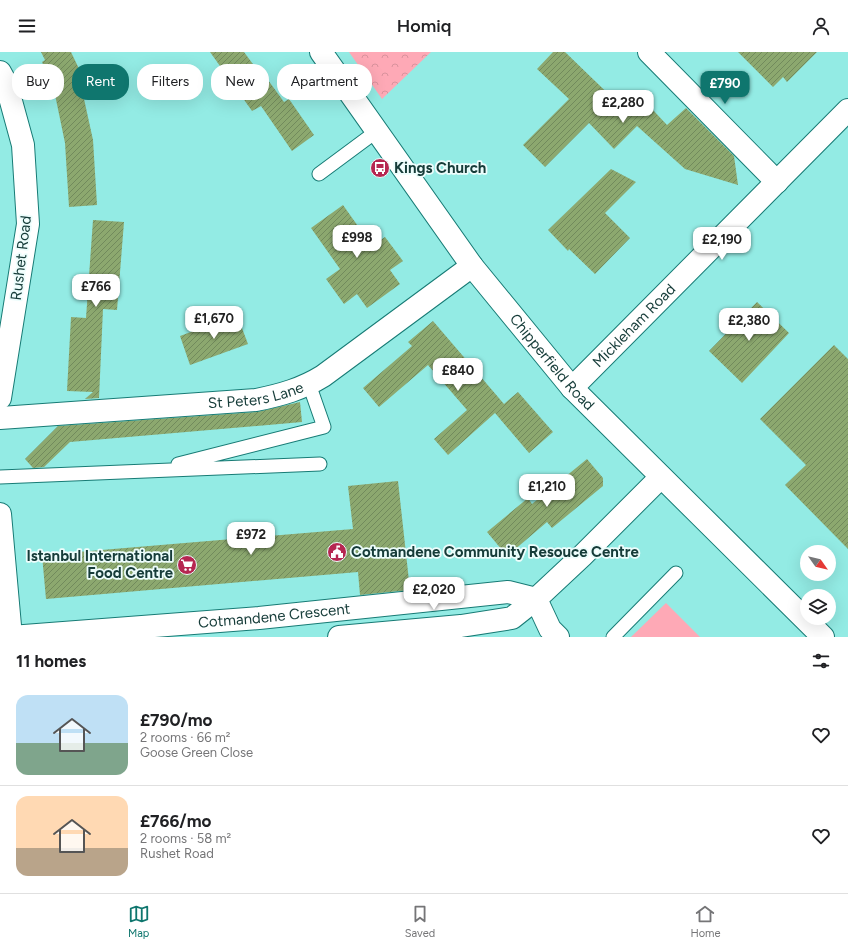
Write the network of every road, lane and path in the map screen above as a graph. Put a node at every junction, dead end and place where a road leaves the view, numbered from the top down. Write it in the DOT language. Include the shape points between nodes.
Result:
graph roads {
  1 [pos="322,52"];
  2 [pos="649,52"];
  3 [pos="2,81"];
  4 [pos="848,110"];
  5 [pos="377,131"];
  6 [pos="319,174"];
  7 [pos="777,182"];
  8 [pos="472,266"];
  9 [pos="309,384"];
  10 [pos="572,388"];
  11 [pos="0,398"];
  12 [pos="0,418"];
  13 [pos="320,464"];
  14 [pos="153,471"];
  15 [pos="662,476"];
  16 [pos="0,477"];
  17 [pos="0,514"];
  18 [pos="676,573"];
  19 [pos="536,599"];
  20 [pos="11,637"];
  21 [pos="339,637"];
  22 [pos="558,637"];
  23 [pos="613,637"];
  24 [pos="823,637"];
  1 -- 5 [label="street, Chipperfield Road"];
  2 -- 7 [label="street"];
  3 -- 11 [label="street, Rushet Road" via="24,145 28,224"];
  4 -- 7 [label="street, Mickleham Road"];
  5 -- 6 [label="lane"];
  5 -- 8 [label="street, Chipperfield Road"];
  7 -- 10 [label="street, Mickleham Road"];
  8 -- 9 [label="street, St Peters Lane"];
  8 -- 10 [label="street, Chipperfield Road"];
  9 -- 12 [label="street, St Peters Lane" via="292,392 256,400"];
  9 -- 14 [label="lane" via="324,427"];
  10 -- 15 [label="street, Chipperfield Road"];
  13 -- 14 [label="lane"];
  14 -- 16 [label="lane"];
  15 -- 19 [label="street, Cotmandene Crescent"];
  15 -- 24 [label="street, Chipperfield Road"];
  17 -- 20 [label="street"];
  18 -- 23 [label="lane"];
  19 -- 20 [label="street, Cotmandene Crescent" via="508,592 259,618"];
  19 -- 21 [label="street, Cotmandene Crescent" via="512,618 462,626"];
  19 -- 22 [label="street" via="550,629"];
}
